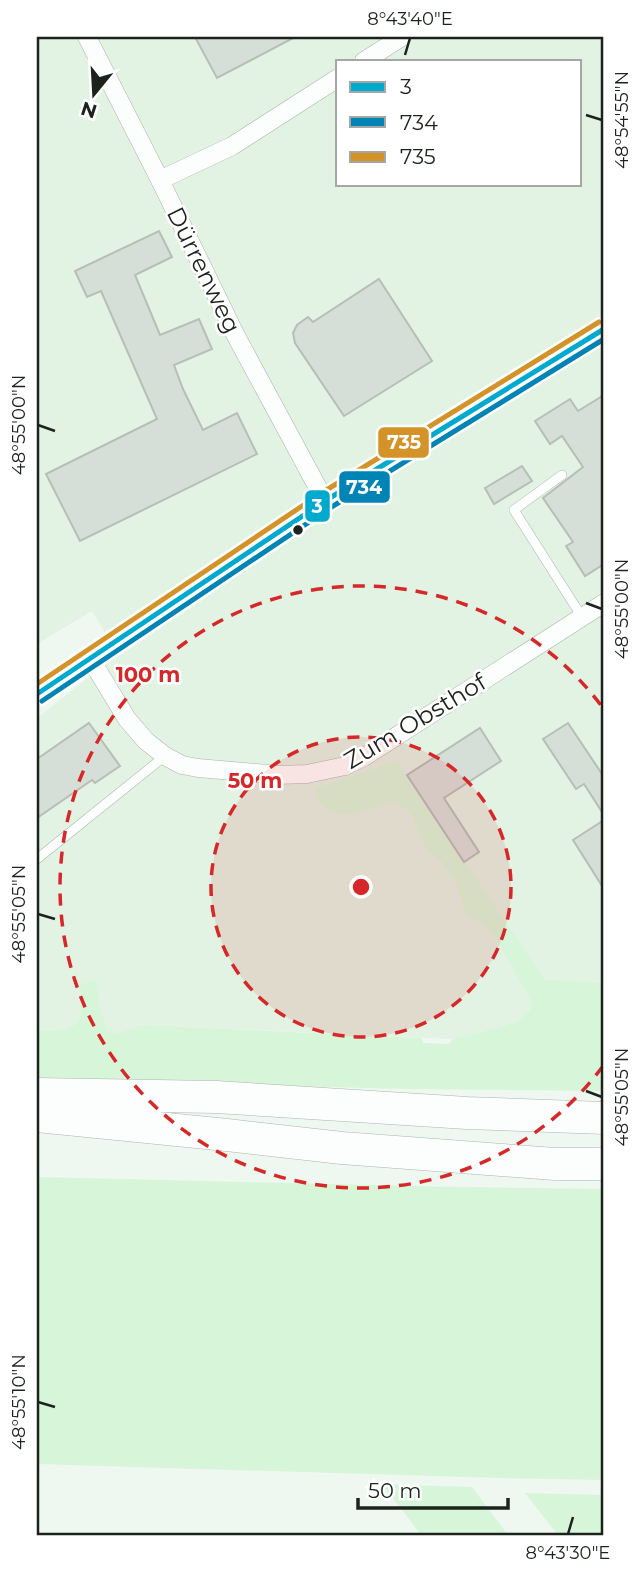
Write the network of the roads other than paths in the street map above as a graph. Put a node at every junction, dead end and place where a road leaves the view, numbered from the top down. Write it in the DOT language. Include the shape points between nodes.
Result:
graph roads {
  1 [pos="87,37"];
  2 [pos="402,37"];
  3 [pos="365,60"];
  4 [pos="336,79"];
  5 [pos="160,180"];
  6 [pos="604,329"];
  7 [pos="562,475"];
  8 [pos="325,501"];
  9 [pos="604,603"];
  10 [pos="582,617"];
  11 [pos="90,657"];
  12 [pos="39,688"];
  13 [pos="165,756"];
  14 [pos="37,859"];
  15 [pos="37,1094"];
  16 [pos="37,1116"];
  17 [pos="604,1118"];
  18 [pos="604,1164"];
  1 -- 5 [label="street, Dürrenweg"];
  2 -- 3 [label="street"];
  4 -- 5 [label="street" via="232,146"];
  5 -- 8 [label="street, Dürrenweg" via="236,336"];
  6 -- 8 [label="street"];
  7 -- 10 [label="lane" via="514,510"];
  8 -- 11 [label="street"];
  9 -- 10 [label="street, Zum Obsthof"];
  10 -- 13 [label="street, Zum Obsthof" via="345,766 278,775 198,768"];
  11 -- 12 [label="street"];
  11 -- 13 [label="street, Zum Obsthof" via="127,719"];
  13 -- 14 [label="lane"];
  15 -- 17 [label="highway" via="216,1097"];
  16 -- 18 [label="highway" via="342,1148"];
}
